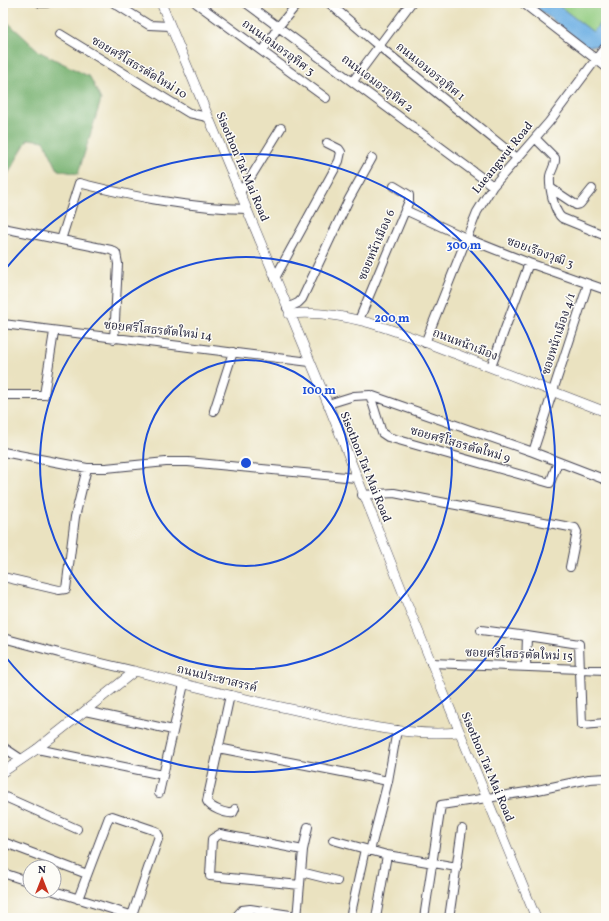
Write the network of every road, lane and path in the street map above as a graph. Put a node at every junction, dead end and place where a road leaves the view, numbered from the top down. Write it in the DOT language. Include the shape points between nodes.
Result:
graph roads {
  1 [pos="40,3"];
  2 [pos="46,3"];
  3 [pos="114,3"];
  4 [pos="161,3"];
  5 [pos="246,3"];
  6 [pos="298,3"];
  7 [pos="329,3"];
  8 [pos="411,3"];
  9 [pos="523,3"];
  10 [pos="198,4"];
  11 [pos="170,26"];
  12 [pos="278,27"];
  13 [pos="60,34"];
  14 [pos="379,46"];
  15 [pos="606,46"];
  16 [pos="263,51"];
  17 [pos="596,60"];
  18 [pos="606,68"];
  19 [pos="352,81"];
  20 [pos="326,98"];
  21 [pos="207,117"];
  22 [pos="281,128"];
  23 [pos="535,138"];
  24 [pos="327,143"];
  25 [pos="372,158"];
  26 [pos="517,158"];
  27 [pos="394,186"];
  28 [pos="493,186"];
  29 [pos="552,189"];
  30 [pos="592,190"];
  31 [pos="240,192"];
  32 [pos="247,209"];
  33 [pos="405,210"];
  34 [pos="3,228"];
  35 [pos="606,236"];
  36 [pos="466,238"];
  37 [pos="61,240"];
  38 [pos="529,263"];
  39 [pos="275,278"];
  40 [pos="588,284"];
  41 [pos="606,290"];
  42 [pos="288,311"];
  43 [pos="359,320"];
  44 [pos="3,324"];
  45 [pos="54,332"];
  46 [pos="114,338"];
  47 [pos="425,343"];
  48 [pos="233,352"];
  49 [pos="310,362"];
  50 [pos="491,368"];
  51 [pos="553,392"];
  52 [pos="370,394"];
  53 [pos="3,395"];
  54 [pos="328,404"];
  55 [pos="214,411"];
  56 [pos="606,412"];
  57 [pos="3,452"];
  58 [pos="533,452"];
  59 [pos="558,462"];
  60 [pos="87,468"];
  61 [pos="356,478"];
  62 [pos="606,480"];
  63 [pos="362,495"];
  64 [pos="570,567"];
  65 [pos="3,577"];
  66 [pos="481,630"];
  67 [pos="527,636"];
  68 [pos="3,638"];
  69 [pos="431,663"];
  70 [pos="526,667"];
  71 [pos="580,669"];
  72 [pos="606,670"];
  73 [pos="135,671"];
  74 [pos="184,684"];
  75 [pos="230,695"];
  76 [pos="85,711"];
  77 [pos="606,723"];
  78 [pos="173,730"];
  79 [pos="396,730"];
  80 [pos="459,732"];
  81 [pos="3,747"];
  82 [pos="218,748"];
  83 [pos="37,749"];
  84 [pos="21,759"];
  85 [pos="3,772"];
  86 [pos="163,775"];
  87 [pos="606,778"];
  88 [pos="388,781"];
  89 [pos="159,793"];
  90 [pos="3,796"];
  91 [pos="488,798"];
  92 [pos="235,809"];
  93 [pos="308,828"];
  94 [pos="76,829"];
  95 [pos="462,829"];
  96 [pos="333,840"];
  97 [pos="3,842"];
  98 [pos="303,850"];
  99 [pos="367,850"];
  100 [pos="387,854"];
  101 [pos="432,863"];
  102 [pos="457,867"];
  103 [pos="301,872"];
  104 [pos="3,873"];
  105 [pos="87,874"];
  106 [pos="22,879"];
  107 [pos="337,881"];
  108 [pos="300,885"];
  109 [pos="62,894"];
  110 [pos="78,899"];
  111 [pos="134,917"];
  112 [pos="297,917"];
  113 [pos="236,918"];
  114 [pos="350,918"];
  115 [pos="376,918"];
  116 [pos="424,918"];
  117 [pos="449,918"];
  118 [pos="536,918"];
  1 -- 2 [label="street"];
  3 -- 11 [label="street" via="150,25"];
  4 -- 11 [label="street, Sisothon Tat Mai Road"];
  5 -- 12 [label="street, ถนนเอมอรอุทิศ 2"];
  6 -- 12 [label="street"];
  7 -- 14 [label="street, ถนนเอมอรอุทิศ 1"];
  8 -- 14 [label="street"];
  9 -- 17 [label="street"];
  10 -- 16 [label="street, ถนนเอมอรอุทิศ 3"];
  11 -- 21 [label="street, Sisothon Tat Mai Road"];
  12 -- 16 [label="street"];
  12 -- 19 [label="street, ถนนเอมอรอุทิศ 2"];
  13 -- 21 [label="street, ซอยศรีโสธรตัดใหม่ 10" via="189,113"];
  14 -- 19 [label="street"];
  14 -- 26 [label="street, ถนนเอมอรอุทิศ 1"];
  15 -- 17 [label="street, Lueangwut Road"];
  16 -- 20 [label="street, ถนนเอมอรอุทิศ 3"];
  17 -- 18 [label="street"];
  17 -- 23 [label="street, Lueangwut Road"];
  19 -- 28 [label="street, ถนนเอมอรอุทิศ 2"];
  21 -- 31 [label="street, Sisothon Tat Mai Road"];
  22 -- 31 [label="street"];
  23 -- 26 [label="street, Lueangwut Road"];
  23 -- 29 [label="street" via="555,158 556,162 550,175"];
  24 -- 39 [label="street" via="339,149 339,161"];
  25 -- 42 [label="street" via="349,198 302,299"];
  26 -- 28 [label="street, Lueangwut Road"];
  27 -- 33 [label="street, ซอยหน้าเมือง 6" via="409,195"];
  28 -- 36 [label="street, Lueangwut Road" via="476,212"];
  29 -- 30 [label="street" via="576,205 580,204"];
  29 -- 35 [label="street" via="558,214 562,218"];
  31 -- 32 [label="street, Sisothon Tat Mai Road"];
  32 -- 37 [label="street" via="181,205 79,183"];
  32 -- 39 [label="street, Sisothon Tat Mai Road"];
  33 -- 36 [label="street, ซอยเรืองวุฒิ 3"];
  33 -- 43 [label="street, ซอยหน้าเมือง 6"];
  34 -- 37 [label="street"];
  36 -- 38 [label="street, ซอยเรืองวุฒิ 3"];
  36 -- 47 [label="street, Lueangwut Road"];
  37 -- 46 [label="street" via="116,253 118,264"];
  38 -- 40 [label="street, ซอยเรืองวุฒิ 3"];
  38 -- 50 [label="street"];
  39 -- 42 [label="street, Sisothon Tat Mai Road"];
  40 -- 41 [label="street, ซอยเรืองวุฒิ 3"];
  40 -- 51 [label="street, ซอยหน้าเมือง 4/1"];
  42 -- 43 [label="street, ถนนหน้าเมือง" via="318,312"];
  42 -- 49 [label="street, Sisothon Tat Mai Road"];
  43 -- 47 [label="street, ถนนหน้าเมือง"];
  44 -- 45 [label="street, ซอยศรีโสธรตัดใหม่ 14"];
  45 -- 46 [label="street, ซอยศรีโสธรตัดใหม่ 14"];
  45 -- 53 [label="street" via="44,395"];
  46 -- 48 [label="street, ซอยศรีโสธรตัดใหม่ 14"];
  47 -- 50 [label="street, ถนนหน้าเมือง"];
  48 -- 49 [label="street, ซอยศรีโสธรตัดใหม่ 14"];
  48 -- 55 [label="street"];
  49 -- 54 [label="street, Sisothon Tat Mai Road"];
  50 -- 51 [label="street, ถนนหน้าเมือง"];
  51 -- 56 [label="street, ถนนหน้าเมือง"];
  51 -- 58 [label="street, ซอยหน้าเมือง 4/1"];
  52 -- 54 [label="street, ซอยศรีโสธรตัดใหม่ 9"];
  52 -- 58 [label="street, ซอยศรีโสธรตัดใหม่ 9"];
  52 -- 59 [label="street, ซอยศรีโสธรตัดใหม่ 9" via="382,432 388,437 550,483"];
  54 -- 61 [label="street, Sisothon Tat Mai Road"];
  57 -- 60 [label="street"];
  58 -- 59 [label="street, ซอยศรีโสธรตัดใหม่ 9"];
  59 -- 62 [label="street, ซอยศรีโสธรตัดใหม่ 9"];
  60 -- 61 [label="street" via="188,462"];
  60 -- 65 [label="street" via="75,517 66,588 59,590"];
  61 -- 63 [label="street, Sisothon Tat Mai Road"];
  63 -- 64 [label="street" via="394,493 575,528 577,532"];
  63 -- 69 [label="street, Sisothon Tat Mai Road"];
  66 -- 67 [label="street"];
  67 -- 70 [label="street"];
  67 -- 71 [label="street" via="580,644"];
  68 -- 73 [label="street"];
  69 -- 70 [label="street, ซอยศรีโสธรตัดใหม่ 15"];
  69 -- 80 [label="street, Sisothon Tat Mai Road"];
  70 -- 71 [label="street, ซอยศรีโสธรตัดใหม่ 15"];
  71 -- 72 [label="street, ซอยศรีโสธรตัดใหม่ 15"];
  71 -- 77 [label="street" via="582,725"];
  73 -- 74 [label="street, ถนนประชาสรรค์"];
  73 -- 76 [label="street"];
  74 -- 75 [label="street, ถนนประชาสรรค์"];
  74 -- 78 [label="street"];
  75 -- 79 [label="street, ถนนประชาสรรค์"];
  75 -- 82 [label="street"];
  76 -- 78 [label="street"];
  76 -- 83 [label="street"];
  78 -- 86 [label="street"];
  79 -- 80 [label="street, ถนนประชาสรรค์" via="431,734"];
  79 -- 88 [label="street"];
  80 -- 91 [label="street, Sisothon Tat Mai Road"];
  81 -- 84 [label="street"];
  82 -- 88 [label="street"];
  82 -- 92 [label="street" via="207,801 211,806 228,813 233,813"];
  83 -- 84 [label="street"];
  83 -- 86 [label="street"];
  84 -- 85 [label="street"];
  86 -- 89 [label="street"];
  87 -- 91 [label="street"];
  88 -- 99 [label="street"];
  90 -- 94 [label="street"];
  91 -- 101 [label="street" via="441,805"];
  91 -- 118 [label="street, Sisothon Tat Mai Road"];
  93 -- 98 [label="street"];
  95 -- 102 [label="street"];
  96 -- 99 [label="street"];
  97 -- 105 [label="street"];
  98 -- 103 [label="street"];
  98 -- 108 [label="street" via="220,834 212,839 210,876"];
  99 -- 100 [label="street"];
  99 -- 114 [label="street"];
  100 -- 101 [label="street"];
  100 -- 115 [label="street"];
  101 -- 102 [label="street"];
  101 -- 116 [label="street"];
  102 -- 117 [label="street"];
  103 -- 107 [label="street"];
  103 -- 108 [label="street"];
  104 -- 106 [label="street"];
  105 -- 110 [label="street"];
  105 -- 111 [label="street" via="109,817 156,831 159,836"];
  108 -- 112 [label="street"];
  109 -- 110 [label="street"];
  110 -- 111 [label="street"];
  112 -- 113 [label="street" via="250,909 242,910"];
}
